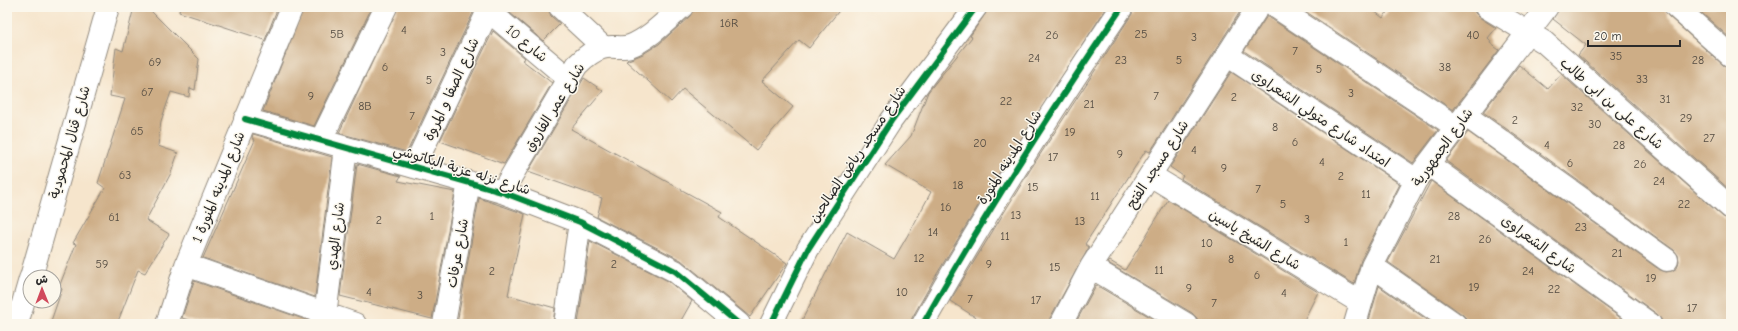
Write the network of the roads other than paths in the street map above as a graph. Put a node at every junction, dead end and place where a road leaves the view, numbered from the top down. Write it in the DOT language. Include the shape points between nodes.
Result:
graph roads {
  1 [pos="108,7"];
  2 [pos="292,7"];
  3 [pos="386,7"];
  4 [pos="560,7"];
  5 [pos="682,7"];
  6 [pos="976,7"];
  7 [pos="1122,7"];
  8 [pos="1258,7"];
  9 [pos="1276,7"];
  10 [pos="1486,7"];
  11 [pos="1547,7"];
  12 [pos="1676,7"];
  13 [pos="486,9"];
  14 [pos="1527,33"];
  15 [pos="603,48"];
  16 [pos="1227,55"];
  17 [pos="1731,56"];
  18 [pos="569,79"];
  19 [pos="245,119"];
  20 [pos="1460,121"];
  21 [pos="322,140"];
  22 [pos="346,148"];
  23 [pos="414,166"];
  24 [pos="1422,172"];
  25 [pos="1150,175"];
  26 [pos="469,182"];
  27 [pos="502,192"];
  28 [pos="1731,208"];
  29 [pos="580,222"];
  30 [pos="1667,260"];
  31 [pos="186,265"];
  32 [pos="1372,266"];
  33 [pos="1091,267"];
  34 [pos="33,269"];
  35 [pos="1361,303"];
  36 [pos="22,306"];
  37 [pos="324,319"];
  38 [pos="17,324"];
  39 [pos="167,324"];
  40 [pos="355,324"];
  41 [pos="444,324"];
  42 [pos="565,324"];
  43 [pos="739,324"];
  44 [pos="771,324"];
  45 [pos="923,324"];
  46 [pos="1061,324"];
  47 [pos="1186,324"];
  48 [pos="1355,324"];
  49 [pos="1455,324"];
  50 [pos="1650,324"];
  1 -- 34 [label="street, شارع قنال المحمودية"];
  2 -- 19 [label="street, شارع المدينه المنورة 1"];
  3 -- 21 [label="street"];
  4 -- 15 [label="street"];
  5 -- 15 [label="street, شارع عمر الفاروق" via="631,46"];
  6 -- 44 [label="street, شارع مسجد رياض الصالحين" via="891,121 808,249"];
  7 -- 45 [label="street, شارع المدينه المنورة" via="1057,102 952,272"];
  8 -- 16 [label="street, شارع مسجد الفتح"];
  9 -- 20 [label="street"];
  10 -- 14 [label="street, شارع على بن ابى طالب"];
  11 -- 14 [label="street, شارع الجمهورية"];
  12 -- 17 [label="street"];
  13 -- 18 [label="street, شارع 10"];
  13 -- 23 [label="street, شارع الصفا و المروة"];
  14 -- 20 [label="street, شارع الجمهورية"];
  14 -- 28 [label="street, شارع على بن ابى طالب" via="1544,42"];
  15 -- 18 [label="street, شارع عمر الفاروق" via="588,54 577,65"];
  16 -- 24 [label="street, امتداد شارع متولي الشعراوى"];
  16 -- 25 [label="street, شارع مسجد الفتح"];
  18 -- 27 [label="street, شارع عمر الفاروق"];
  19 -- 21 [label="street, شارع نزله عزبة البكاتوشي"];
  19 -- 31 [label="street, شارع المدينه المنورة 1"];
  20 -- 24 [label="street, شارع الجمهورية"];
  20 -- 30 [label="street"];
  21 -- 22 [label="street, شارع نزله عزبة البكاتوشي"];
  22 -- 23 [label="street, شارع نزله عزبة البكاتوشي"];
  22 -- 37 [label="street, شارع الهدي"];
  23 -- 26 [label="street, شارع نزله عزبة البكاتوشي"];
  24 -- 32 [label="street, شارع الجمهورية"];
  24 -- 50 [label="street, شارع الشعراوى"];
  25 -- 33 [label="street, شارع مسجد الفتح"];
  25 -- 35 [label="street, شارع الشيخ ياسين"];
  26 -- 27 [label="street, شارع نزله عزبة البكاتوشي"];
  26 -- 41 [label="street, شارع عرفات"];
  27 -- 29 [label="street, شارع نزله عزبة البكاتوشي"];
  29 -- 42 [label="street"];
  29 -- 43 [label="street, شارع نزله عزبة البكاتوشي" via="675,271"];
  31 -- 37 [label="street"];
  31 -- 39 [label="street, شارع المدينه المنورة 1"];
  32 -- 35 [label="street, شارع الجمهورية"];
  32 -- 49 [label="street"];
  33 -- 46 [label="street, شارع مسجد الفتح"];
  33 -- 47 [label="street"];
  35 -- 48 [label="street, شارع الجمهورية"];
  36 -- 38 [label="street, شارع قنال المحمودية"];
  37 -- 40 [label="street"];
}
